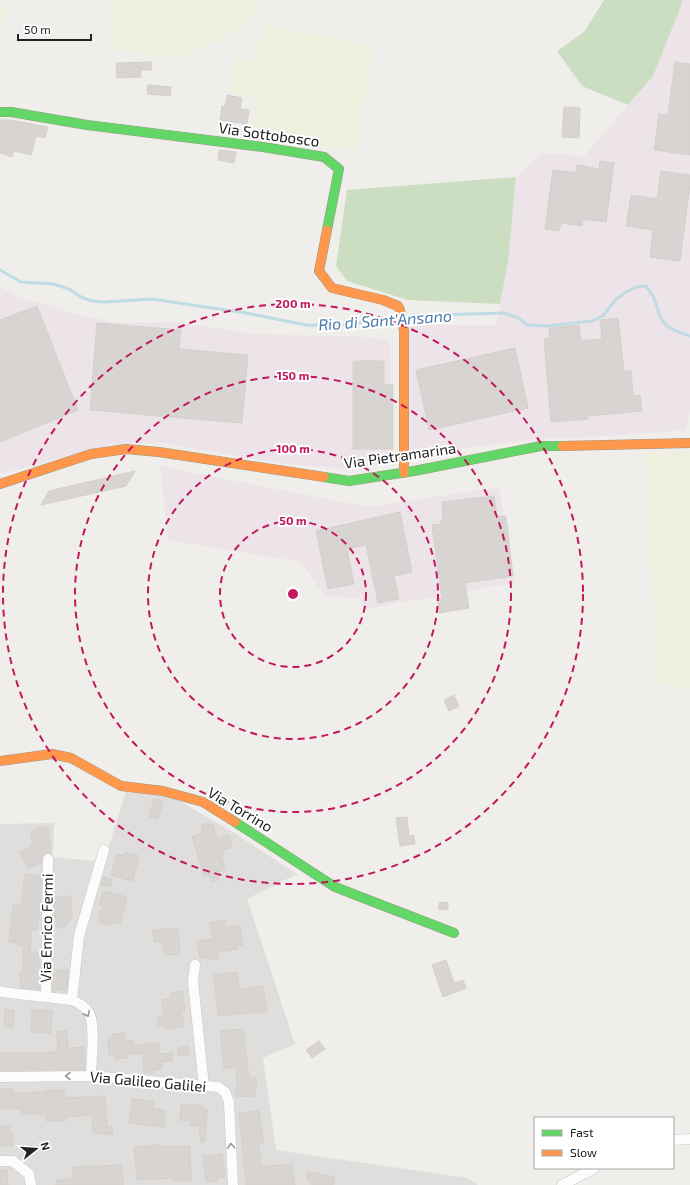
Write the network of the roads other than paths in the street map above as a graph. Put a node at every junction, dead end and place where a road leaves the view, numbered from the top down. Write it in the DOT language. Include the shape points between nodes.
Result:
graph roads {
  1 [pos="0,112"];
  2 [pos="690,443"];
  3 [pos="404,472"];
  4 [pos="0,484"];
  5 [pos="0,761"];
  6 [pos="104,850"];
  7 [pos="48,859"];
  8 [pos="454,933"];
  9 [pos="195,965"];
  10 [pos="0,991"];
  11 [pos="46,997"];
  12 [pos="72,1000"];
  13 [pos="0,1076"];
  14 [pos="91,1076"];
  15 [pos="204,1086"];
  16 [pos="690,1139"];
  17 [pos="674,1140"];
  18 [pos="0,1161"];
  19 [pos="593,1169"];
  20 [pos="31,1185"];
  21 [pos="233,1185"];
  22 [pos="562,1185"];
  1 -- 3 [label="street, Via Sottobosco" via="324,157 339,169 319,271 332,288 383,300 398,306 400,310 403,325"];
  2 -- 3 [label="street, Via Pietramarina" via="541,446"];
  3 -- 4 [label="street, Via Pietramarina" via="349,481 126,449 91,454"];
  5 -- 8 [label="street, Via Torrino" via="52,754 71,758 121,786 163,791 203,802 335,886"];
  6 -- 12 [label="street, Via Enrico Fermi" via="79,936"];
  7 -- 11 [label="street, Via Enrico Fermi"];
  9 -- 15 [label="street" via="193,982"];
  10 -- 11 [label="street, Via Enrico Fermi"];
  11 -- 12 [label="street, Via Enrico Fermi"];
  12 -- 14 [label="street, one-way" via="81,1004 89,1014 93,1033"];
  14 -- 13 [label="street, Via Galileo Galilei, one-way"];
  14 -- 15 [label="street, Via Galileo Galilei"];
  21 -- 15 [label="street, Via Galileo Galilei, one-way" via="229,1102 225,1092 218,1087"];
  16 -- 17 [label="street"];
  18 -- 20 [label="street" via="13,1161 29,1174"];
  19 -- 22 [label="street"];
}
